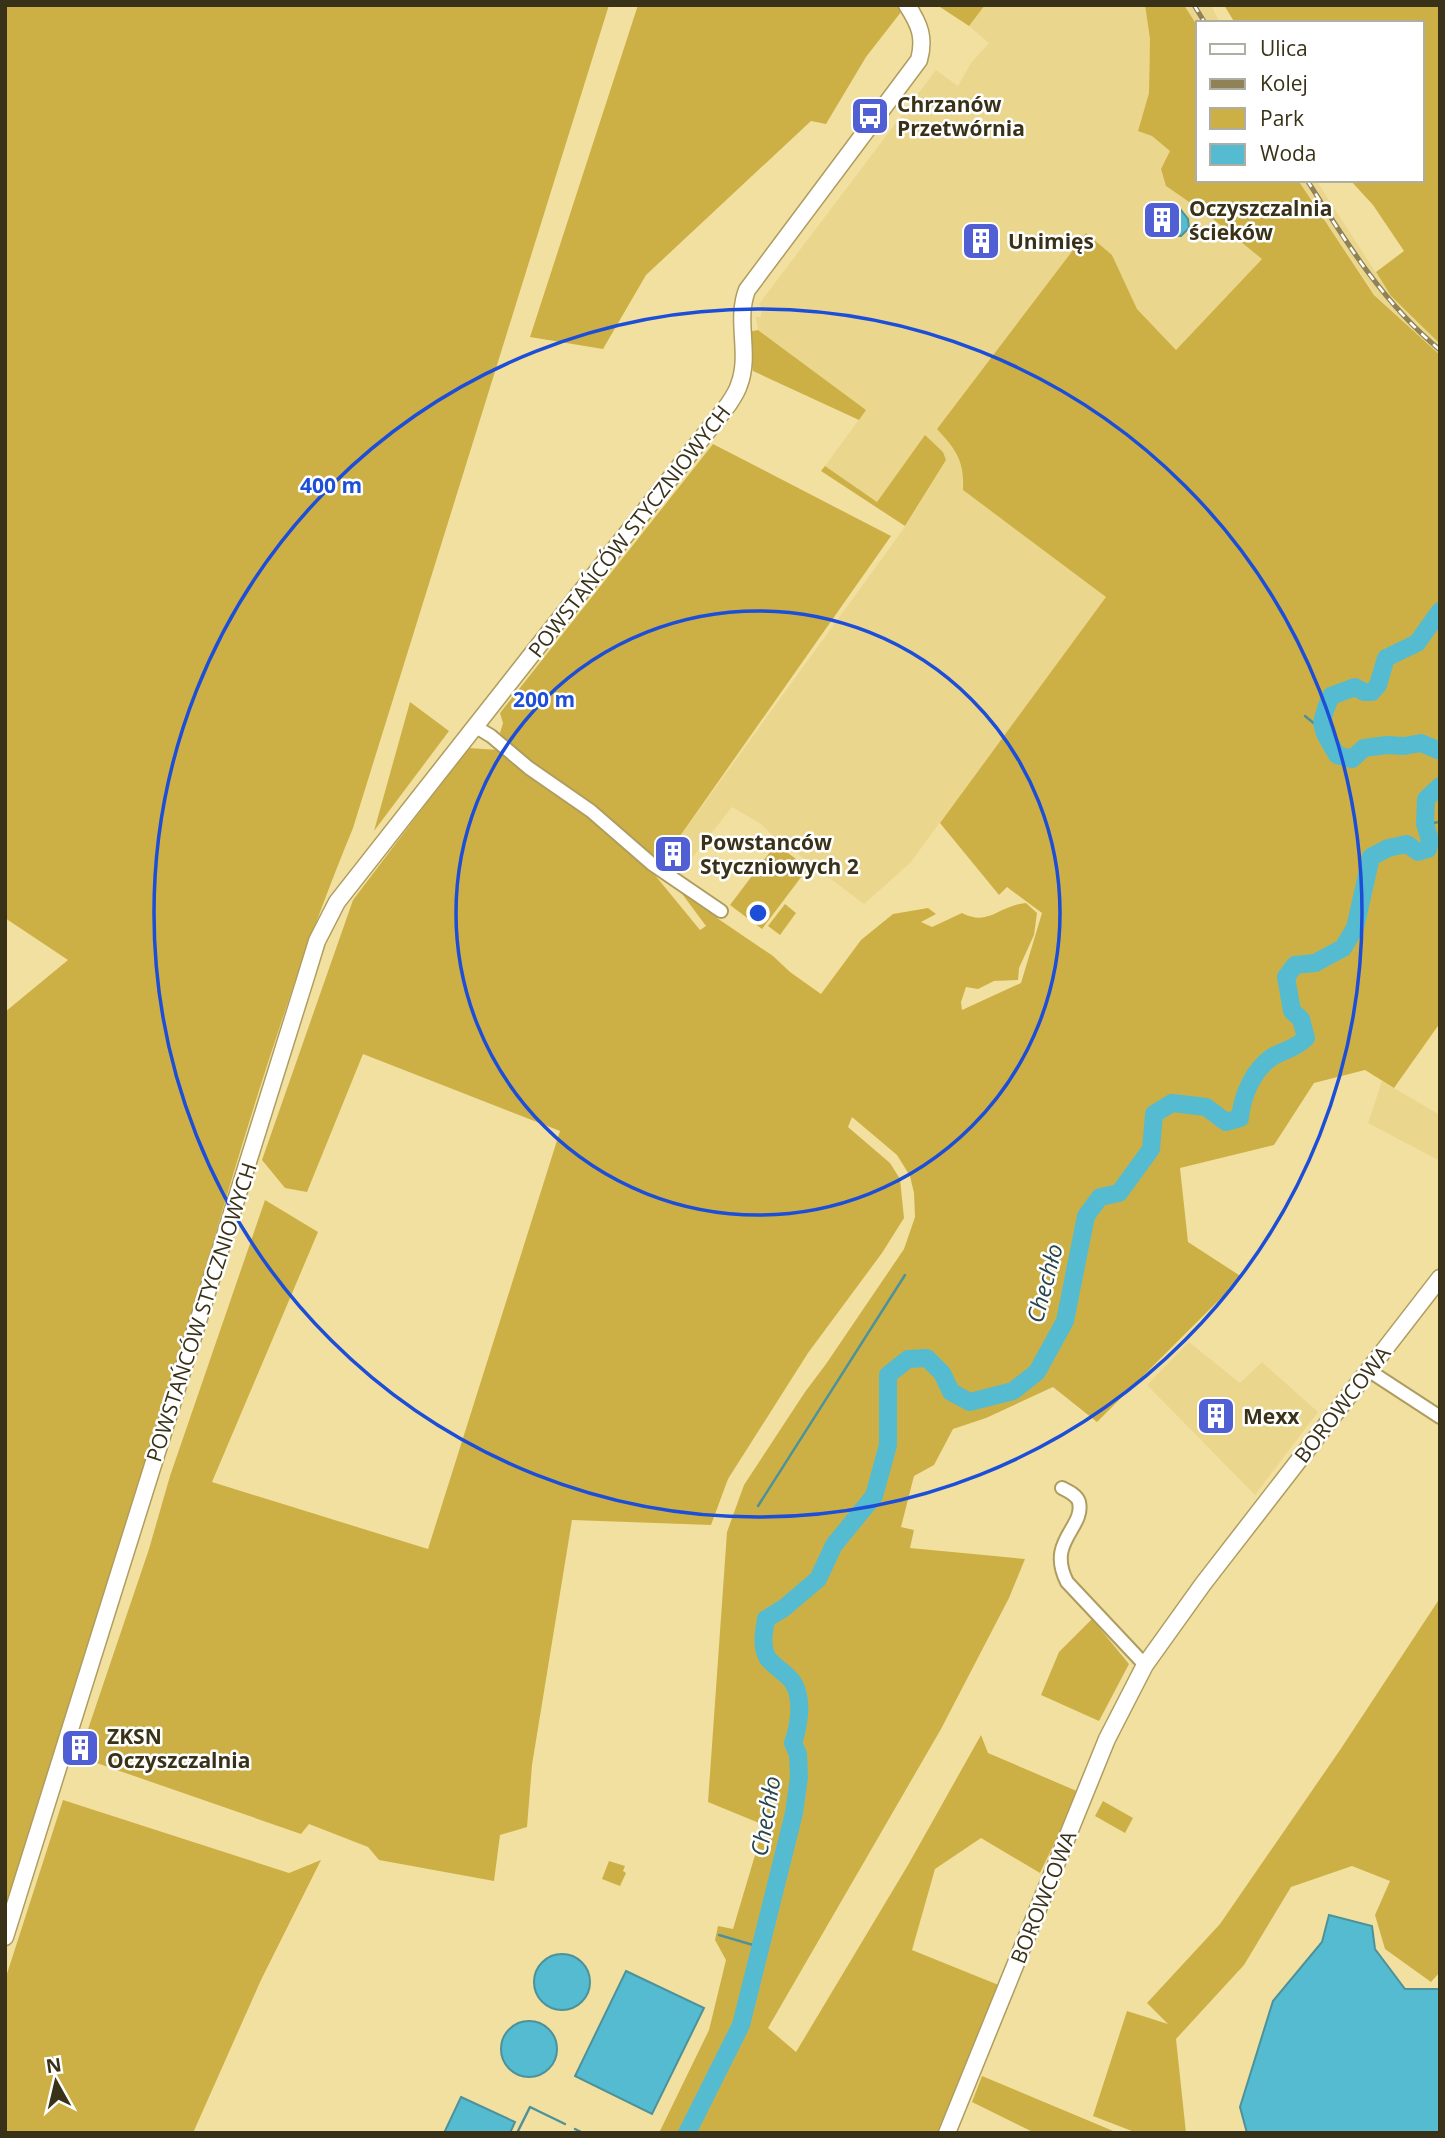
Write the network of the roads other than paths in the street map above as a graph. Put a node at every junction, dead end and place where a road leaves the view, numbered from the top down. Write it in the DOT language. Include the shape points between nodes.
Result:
graph roads {
  1 [pos="907,5"];
  2 [pos="476,727"];
  3 [pos="721,911"];
  4 [pos="1440,1278"];
  5 [pos="1367,1370"];
  6 [pos="1440,1417"];
  7 [pos="1062,1488"];
  8 [pos="1144,1665"];
  9 [pos="5,1937"];
  10 [pos="947,2133"];
  1 -- 2 [label="street, POWSTAŃCÓW STYCZNIOWYCH" via="922,32 919,60 747,290 741,304 742,371 728,405"];
  2 -- 3 [label="street" via="591,811 652,864"];
  2 -- 9 [label="street, POWSTAŃCÓW STYCZNIOWYCH" via="337,902 317,941"];
  4 -- 5 [label="street, BOROWCOWA"];
  5 -- 6 [label="street"];
  5 -- 8 [label="street, BOROWCOWA"];
  7 -- 8 [label="street" via="1079,1503 1061,1551 1061,1570"];
  8 -- 10 [label="street, BOROWCOWA" via="1097,1763"];
}
